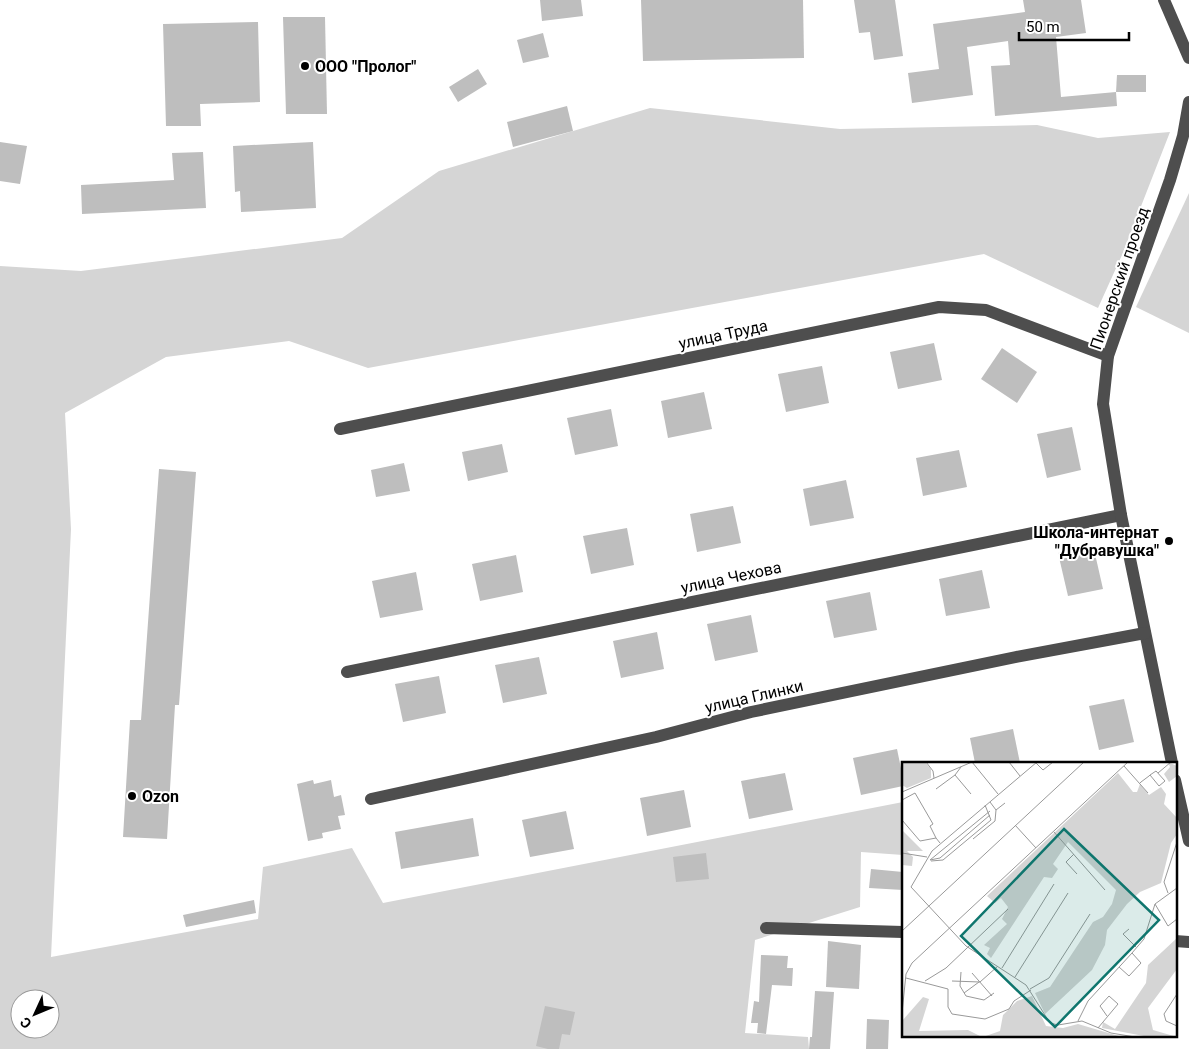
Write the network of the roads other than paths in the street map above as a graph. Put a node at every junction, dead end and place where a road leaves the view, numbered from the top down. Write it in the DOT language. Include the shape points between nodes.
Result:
graph roads {
  1 [pos="1164,0"];
  2 [pos="1189,58"];
  3 [pos="1189,102"];
  4 [pos="1108,356"];
  5 [pos="340,429"];
  6 [pos="1121,515"];
  7 [pos="1145,633"];
  8 [pos="347,672"];
  9 [pos="1172,762"];
  10 [pos="1176,784"];
  11 [pos="371,799"];
  12 [pos="1189,841"];
  13 [pos="766,928"];
  14 [pos="902,932"];
  15 [pos="1176,941"];
  16 [pos="1189,942"];
  1 -- 2 [label="street"];
  3 -- 4 [label="street, Пионерский проезд" via="1184,136 1170,180"];
  4 -- 5 [label="street, улица Труда" via="986,310 939,307"];
  4 -- 6 [label="street, Пионерский проезд" via="1103,404"];
  6 -- 7 [label="street, Пионерский проезд"];
  6 -- 8 [label="street, улица Чехова"];
  7 -- 9 [label="street, Пионерский проезд"];
  7 -- 11 [label="street, улица Глинки" via="751,712 656,737"];
  10 -- 12 [label="street"];
  13 -- 14 [label="street"];
  15 -- 16 [label="street"];
}
